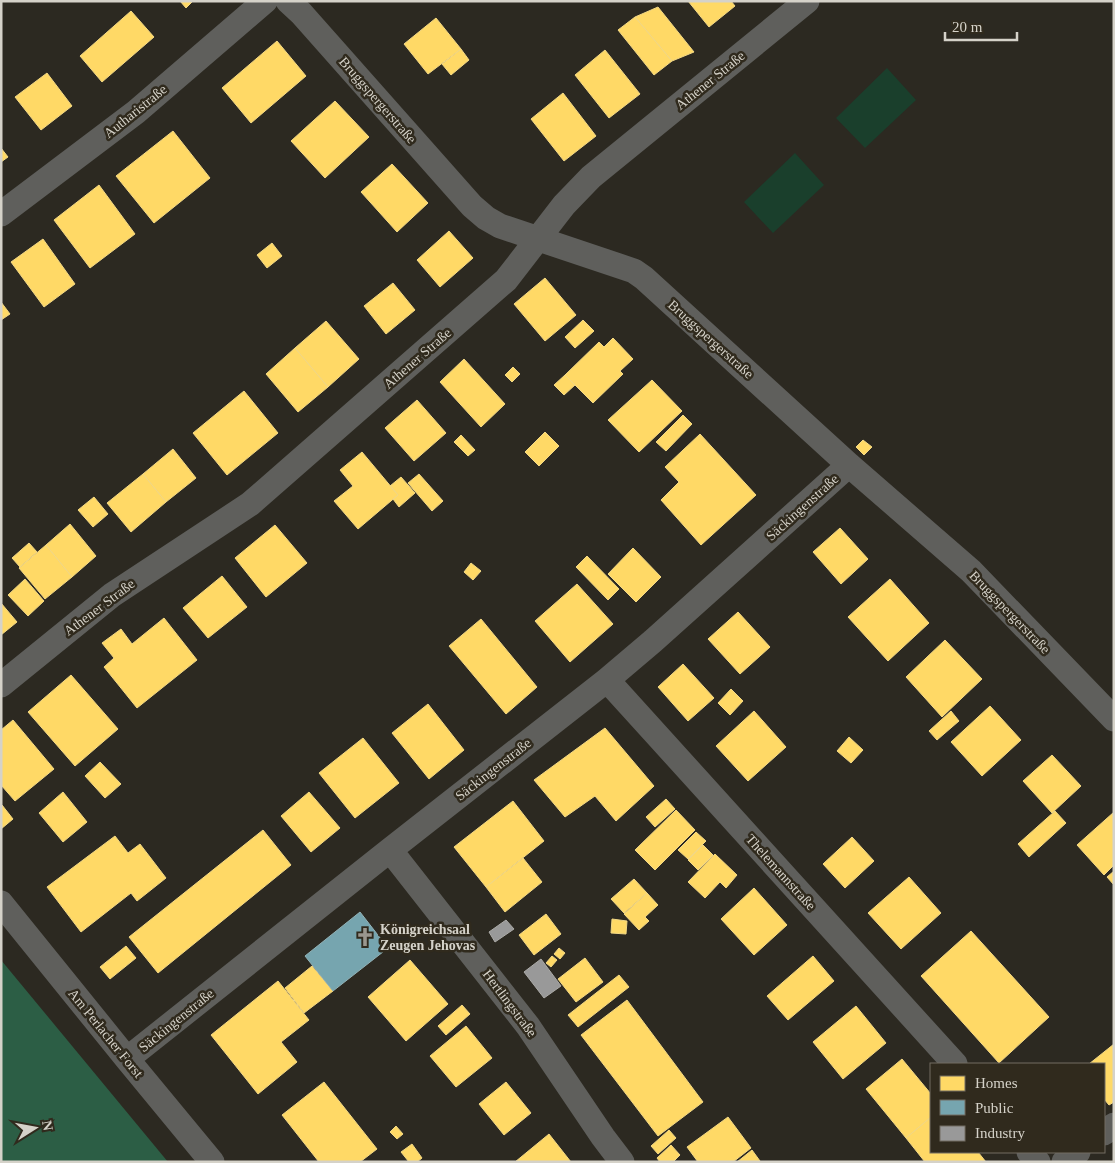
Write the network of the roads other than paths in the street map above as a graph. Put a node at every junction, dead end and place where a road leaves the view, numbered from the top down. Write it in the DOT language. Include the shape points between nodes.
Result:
graph roads {
  1 [pos="265,1"];
  2 [pos="288,1"];
  3 [pos="807,1"];
  4 [pos="1,214"];
  5 [pos="538,238"];
  6 [pos="848,465"];
  7 [pos="607,680"];
  8 [pos="1,685"];
  9 [pos="1114,719"];
  10 [pos="390,850"];
  11 [pos="1,903"];
  12 [pos="127,1060"];
  13 [pos="954,1063"];
  14 [pos="1077,1153"];
  15 [pos="212,1162"];
  16 [pos="622,1162"];
  17 [pos="1064,1162"];
  1 -- 4 [label="street, Autharistraße" via="136,112"];
  2 -- 5 [label="street, Bruggspergerstraße" via="472,206 500,226"];
  3 -- 5 [label="street, Athener Straße" via="591,177"];
  5 -- 6 [label="street, Bruggspergerstraße" via="634,271 644,278"];
  5 -- 8 [label="street, Athener Straße" via="506,280 250,504 112,594"];
  6 -- 7 [label="street, Säckingenstraße"];
  6 -- 9 [label="street, Bruggspergerstraße" via="971,571"];
  7 -- 10 [label="street, Säckingenstraße"];
  7 -- 13 [label="street, Thelemannstraße"];
  10 -- 12 [label="street, Säckingenstraße"];
  10 -- 16 [label="street, Hertlingstraße" via="528,1026"];
  11 -- 12 [label="street, Am Perlacher Forst"];
  12 -- 15 [label="street, Am Perlacher Forst"];
  14 -- 17 [label="street"];
}
